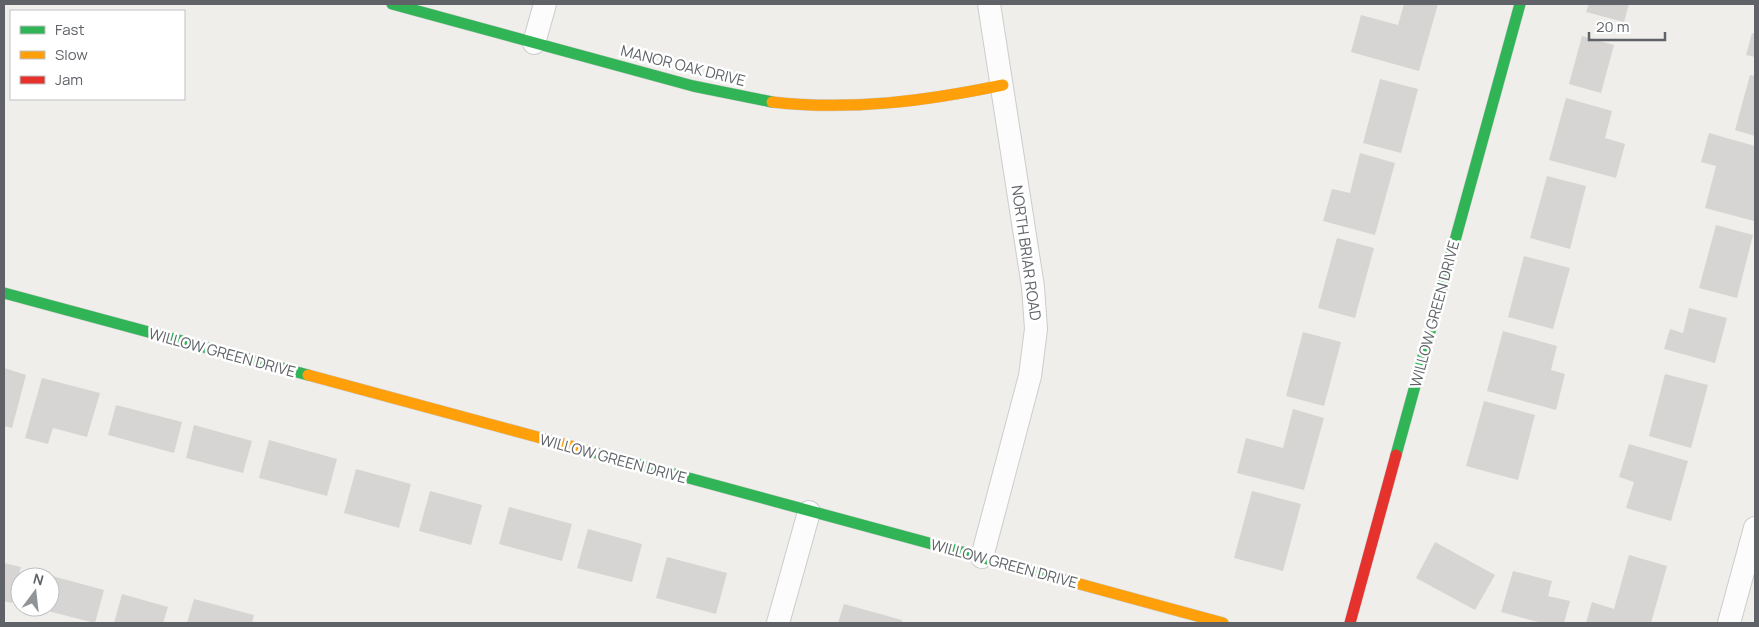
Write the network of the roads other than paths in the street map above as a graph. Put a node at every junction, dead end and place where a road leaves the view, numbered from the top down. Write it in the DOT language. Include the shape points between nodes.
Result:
graph roads {
  1 [pos="392,4"];
  2 [pos="545,4"];
  3 [pos="989,4"];
  4 [pos="1520,4"];
  5 [pos="534,43"];
  6 [pos="1003,85"];
  7 [pos="4,293"];
  8 [pos="809,512"];
  9 [pos="1755,528"];
  10 [pos="982,557"];
  11 [pos="778,623"];
  12 [pos="1223,623"];
  13 [pos="1350,623"];
  14 [pos="1729,623"];
  1 -- 5 [label="street, MANOR OAK DRIVE"];
  2 -- 5 [label="street"];
  3 -- 6 [label="street, NORTH BRIAR ROAD"];
  4 -- 13 [label="street, WILLOW GREEN DRIVE"];
  5 -- 6 [label="street, MANOR OAK DRIVE" via="716,92 818,106 880,106 942,98"];
  6 -- 10 [label="street, NORTH BRIAR ROAD" via="1033,286 1036,329 1030,376"];
  7 -- 8 [label="street, WILLOW GREEN DRIVE"];
  8 -- 10 [label="street, WILLOW GREEN DRIVE"];
  8 -- 11 [label="street"];
  9 -- 14 [label="street"];
  10 -- 12 [label="street, WILLOW GREEN DRIVE"];
}
